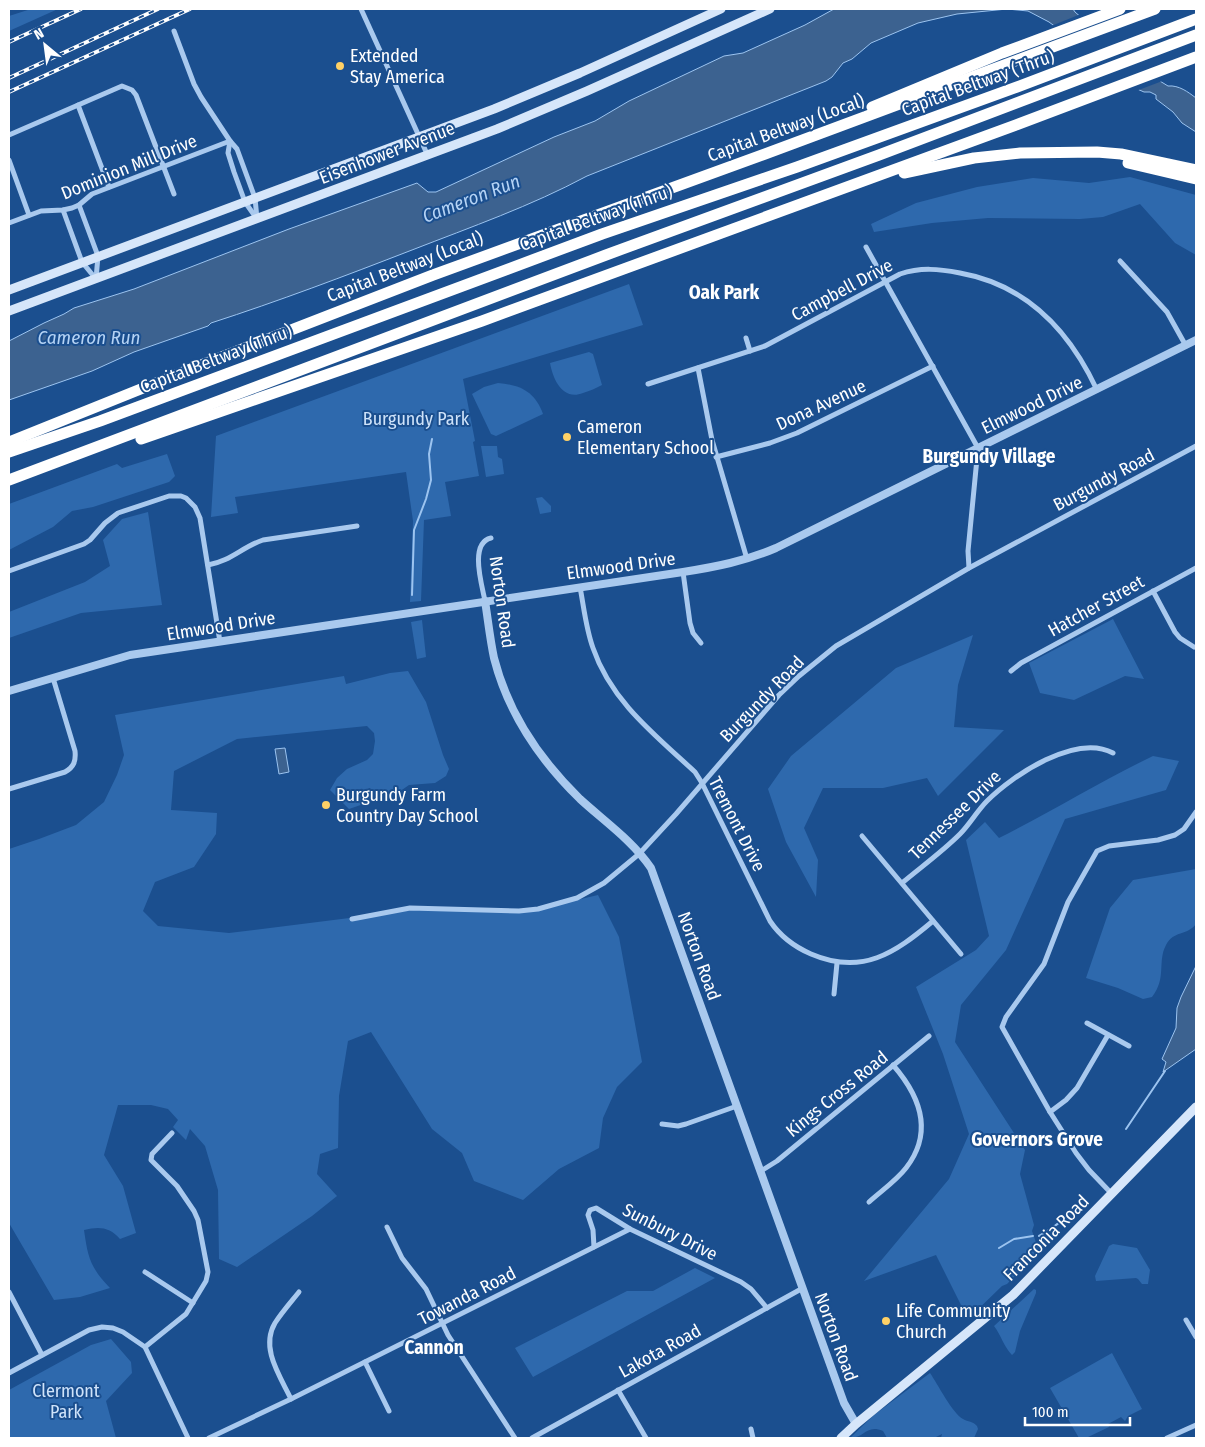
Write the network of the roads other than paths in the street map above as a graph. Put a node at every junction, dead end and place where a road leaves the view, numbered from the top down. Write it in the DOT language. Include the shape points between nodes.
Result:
graph roads {
  1 [pos="362,9"];
  2 [pos="721,9"];
  3 [pos="770,9"];
  4 [pos="1120,9"];
  5 [pos="1155,9"];
  6 [pos="1196,19"];
  7 [pos="174,31"];
  8 [pos="1196,35"];
  9 [pos="1196,56"];
  10 [pos="78,105"];
  11 [pos="9,135"];
  12 [pos="420,137"];
  13 [pos="230,141"];
  14 [pos="1068,152"];
  15 [pos="765,154"];
  16 [pos="428,156"];
  17 [pos="9,160"];
  18 [pos="164,166"];
  19 [pos="1196,170"];
  20 [pos="1196,179"];
  21 [pos="849,186"];
  22 [pos="109,187"];
  23 [pos="174,194"];
  24 [pos="255,198"];
  25 [pos="245,202"];
  26 [pos="79,205"];
  27 [pos="63,210"];
  28 [pos="29,215"];
  29 [pos="257,220"];
  30 [pos="9,223"];
  31 [pos="866,247"];
  32 [pos="98,256"];
  33 [pos="1120,261"];
  34 [pos="82,262"];
  35 [pos="96,279"];
  36 [pos="885,281"];
  37 [pos="9,290"];
  38 [pos="9,312"];
  39 [pos="746,338"];
  40 [pos="1196,340"];
  41 [pos="1186,346"];
  42 [pos="750,351"];
  43 [pos="933,366"];
  44 [pos="698,368"];
  45 [pos="648,384"];
  46 [pos="1097,390"];
  47 [pos="9,442"];
  48 [pos="1196,446"];
  49 [pos="978,448"];
  50 [pos="9,452"];
  51 [pos="716,457"];
  52 [pos="52,464"];
  53 [pos="9,480"];
  54 [pos="357,526"];
  55 [pos="491,538"];
  56 [pos="747,559"];
  57 [pos="208,566"];
  58 [pos="969,568"];
  59 [pos="1196,568"];
  60 [pos="9,571"];
  61 [pos="683,572"];
  62 [pos="580,587"];
  63 [pos="1153,591"];
  64 [pos="485,601"];
  65 [pos="220,642"];
  66 [pos="701,643"];
  67 [pos="1194,647"];
  68 [pos="1011,671"];
  69 [pos="53,678"];
  70 [pos="9,691"];
  71 [pos="1113,753"];
  72 [pos="702,784"];
  73 [pos="9,789"];
  74 [pos="1196,812"];
  75 [pos="862,836"];
  76 [pos="639,854"];
  77 [pos="902,884"];
  78 [pos="352,918"];
  79 [pos="932,921"];
  80 [pos="961,954"];
  81 [pos="836,963"];
  82 [pos="834,994"];
  83 [pos="1087,1023"];
  84 [pos="1108,1035"];
  85 [pos="929,1036"];
  86 [pos="1129,1046"];
  87 [pos="893,1066"];
  88 [pos="737,1106"];
  89 [pos="1196,1107"];
  90 [pos="1050,1112"];
  91 [pos="662,1124"];
  92 [pos="172,1133"];
  93 [pos="760,1171"];
  94 [pos="1112,1194"];
  95 [pos="869,1202"];
  96 [pos="387,1227"];
  97 [pos="630,1229"];
  98 [pos="594,1247"];
  99 [pos="146,1272"];
  100 [pos="803,1288"];
  101 [pos="9,1292"];
  102 [pos="299,1292"];
  103 [pos="193,1303"];
  104 [pos="767,1308"];
  105 [pos="1186,1320"];
  106 [pos="443,1323"];
  107 [pos="1196,1337"];
  108 [pos="145,1347"];
  109 [pos="42,1355"];
  110 [pos="364,1362"];
  111 [pos="9,1373"];
  112 [pos="618,1390"];
  113 [pos="291,1399"];
  114 [pos="389,1411"];
  115 [pos="856,1424"];
  116 [pos="1196,1424"];
  117 [pos="751,1429"];
  118 [pos="188,1438"];
  119 [pos="208,1438"];
  120 [pos="515,1438"];
  121 [pos="532,1438"];
  122 [pos="646,1438"];
  123 [pos="753,1438"];
  124 [pos="841,1438"];
  125 [pos="1167,1438"];
  1 -- 12 [label="street"];
  2 -- 12 [label="main road, Eisenhower Avenue" via="550,86"];
  3 -- 16 [label="main road, Eisenhower Avenue" via="563,102"];
  4 -- 15 [label="highway" via="916,88"];
  5 -- 15 [label="highway, Capital Beltway (Local)"];
  6 -- 50 [label="highway, Capital Beltway (Thru)"];
  7 -- 13 [label="street" via="195,86"];
  8 -- 52 [label="highway, Capital Beltway (Thru)"];
  9 -- 21 [label="highway"];
  10 -- 11 [label="street"];
  10 -- 18 [label="street" via="122,86 132,90"];
  10 -- 22 [label="street"];
  12 -- 16 [label="street"];
  12 -- 24 [label="main road, Eisenhower Avenue"];
  13 -- 18 [label="street, Dominion Mill Drive"];
  13 -- 24 [label="street" via="237,149"];
  13 -- 25 [label="street" via="228,153"];
  14 -- 19 [label="highway" via="1121,154"];
  14 -- 20 [label="highway"];
  14 -- 21 [label="highway" via="974,158"];
  15 -- 47 [label="highway, Capital Beltway (Local)" via="397,289"];
  16 -- 29 [label="main road, Eisenhower Avenue"];
  17 -- 28 [label="street"];
  18 -- 22 [label="street, Dominion Mill Drive"];
  18 -- 23 [label="street"];
  21 -- 52 [label="highway" via="371,360 142,439"];
  22 -- 26 [label="street, Dominion Mill Drive" via="92,194"];
  24 -- 25 [label="main road, Eisenhower Avenue"];
  24 -- 29 [label="street"];
  25 -- 29 [label="street"];
  25 -- 32 [label="main road, Eisenhower Avenue"];
  26 -- 27 [label="street, Dominion Mill Drive"];
  26 -- 32 [label="street"];
  27 -- 28 [label="street, Dominion Mill Drive"];
  27 -- 34 [label="street"];
  28 -- 30 [label="street, Dominion Mill Drive"];
  29 -- 35 [label="main road, Eisenhower Avenue"];
  31 -- 36 [label="street"];
  32 -- 34 [label="main road, Eisenhower Avenue"];
  32 -- 35 [label="street"];
  33 -- 41 [label="street" via="1167,312"];
  34 -- 35 [label="street"];
  34 -- 37 [label="main road, Eisenhower Avenue"];
  35 -- 38 [label="main road, Eisenhower Avenue"];
  36 -- 42 [label="street, Campbell Drive" via="780,339"];
  36 -- 43 [label="street"];
  36 -- 46 [label="street, Campbell Drive" via="910,271 933,269 982,278 1011,289 1035,306 1068,341"];
  39 -- 42 [label="street"];
  40 -- 41 [label="street, Elmwood Drive"];
  41 -- 46 [label="street, Elmwood Drive"];
  42 -- 44 [label="street, Campbell Drive"];
  43 -- 49 [label="street"];
  43 -- 51 [label="street, Dona Avenue" via="798,433"];
  44 -- 45 [label="street, Campbell Drive"];
  44 -- 51 [label="street"];
  46 -- 49 [label="street, Elmwood Drive"];
  48 -- 58 [label="street, Burgundy Road"];
  49 -- 56 [label="street, Elmwood Drive" via="776,548"];
  49 -- 58 [label="street"];
  51 -- 56 [label="street"];
  52 -- 53 [label="highway"];
  54 -- 57 [label="street" via="263,540 223,562"];
  55 -- 64 [label="street, Norton Road" via="486,539 478,552"];
  56 -- 61 [label="street, Elmwood Drive"];
  57 -- 60 [label="street" via="197,512 186,498 169,496 118,513 84,544"];
  57 -- 65 [label="street"];
  58 -- 72 [label="street, Burgundy Road" via="860,631 817,661 779,695"];
  59 -- 63 [label="street, Hatcher Street"];
  61 -- 62 [label="street, Elmwood Drive"];
  61 -- 66 [label="street" via="690,623"];
  62 -- 64 [label="street, Elmwood Drive"];
  62 -- 72 [label="street, Tremont Drive" via="592,647 610,685 633,714 695,772"];
  63 -- 67 [label="street" via="1175,632"];
  63 -- 68 [label="street, Hatcher Street"];
  64 -- 65 [label="street, Elmwood Drive"];
  64 -- 76 [label="street, Norton Road" via="499,674 525,733 564,782"];
  65 -- 69 [label="street, Elmwood Drive" via="130,655"];
  69 -- 70 [label="street, Elmwood Drive"];
  69 -- 73 [label="street" via="75,751 75,762 65,772"];
  71 -- 77 [label="street, Tennessee Drive" via="1091,747 1046,759 1026,770 986,802 960,834"];
  72 -- 76 [label="street, Burgundy Road"];
  72 -- 81 [label="street, Tremont Drive" via="774,927 803,950"];
  74 -- 90 [label="street" via="1184,829 1175,835 1108,846 1097,851 1068,902 1044,964 1003,1022 1005,1035"];
  75 -- 77 [label="street"];
  76 -- 78 [label="street, Burgundy Road" via="604,883 576,898 538,909 410,908"];
  76 -- 88 [label="street, Norton Road" via="654,875"];
  77 -- 79 [label="street"];
  79 -- 80 [label="street"];
  79 -- 81 [label="street, Tremont Drive" via="901,946 882,956"];
  81 -- 82 [label="street"];
  83 -- 84 [label="street"];
  84 -- 86 [label="street"];
  84 -- 90 [label="street" via="1077,1088"];
  85 -- 87 [label="street, Kings Cross Road"];
  87 -- 93 [label="street, Kings Cross Road" via="777,1161"];
  87 -- 95 [label="street" via="917,1102 920,1139 905,1169"];
  88 -- 91 [label="street" via="678,1126"];
  88 -- 93 [label="street, Norton Road"];
  89 -- 94 [label="main road, Franconia Road"];
  90 -- 94 [label="street" via="1083,1162"];
  92 -- 103 [label="street" via="152,1154 151,1160 177,1186 198,1220 208,1272"];
  93 -- 100 [label="street, Norton Road"];
  94 -- 115 [label="main road, Franconia Road" via="1013,1294"];
  96 -- 106 [label="street" via="402,1258 426,1289"];
  97 -- 98 [label="street, Towanda Road"];
  97 -- 98 [label="street, Sunbury Drive" via="600,1209 590,1210 588,1218"];
  97 -- 104 [label="street, Sunbury Drive" via="741,1282"];
  98 -- 106 [label="street, Towanda Road"];
  99 -- 103 [label="street"];
  100 -- 104 [label="street, Lakota Road"];
  100 -- 115 [label="street, Norton Road" via="844,1403"];
  101 -- 109 [label="street"];
  102 -- 113 [label="street" via="276,1322 270,1340 273,1361"];
  103 -- 108 [label="street" via="182,1317"];
  104 -- 112 [label="street, Lakota Road"];
  105 -- 107 [label="street"];
  106 -- 110 [label="street, Towanda Road"];
  106 -- 120 [label="street"];
  108 -- 109 [label="street" via="123,1332 102,1327 89,1330"];
  108 -- 118 [label="street"];
  109 -- 111 [label="street"];
  110 -- 113 [label="street, Towanda Road"];
  110 -- 114 [label="street"];
  112 -- 121 [label="street, Lakota Road"];
  112 -- 122 [label="street"];
  113 -- 119 [label="street, Towanda Road"];
  115 -- 124 [label="main road, Franconia Road"];
  116 -- 125 [label="street"];
  117 -- 123 [label="street"];
}
